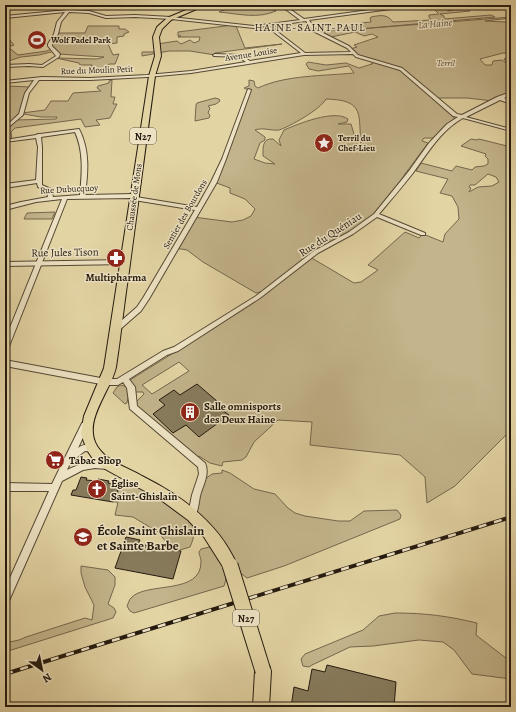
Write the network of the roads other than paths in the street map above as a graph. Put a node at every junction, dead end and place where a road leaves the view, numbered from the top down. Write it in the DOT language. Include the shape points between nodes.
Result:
graph roads {
  1 [pos="73,5"];
  2 [pos="203,5"];
  3 [pos="282,5"];
  4 [pos="511,6"];
  5 [pos="69,11"];
  6 [pos="5,17"];
  7 [pos="171,18"];
  8 [pos="305,20"];
  9 [pos="267,25"];
  10 [pos="304,54"];
  11 [pos="355,54"];
  12 [pos="215,55"];
  13 [pos="248,62"];
  14 [pos="5,66"];
  15 [pos="43,66"];
  16 [pos="242,70"];
  17 [pos="152,76"];
  18 [pos="40,79"];
  19 [pos="5,82"];
  20 [pos="248,92"];
  21 [pos="511,93"];
  22 [pos="499,98"];
  23 [pos="511,102"];
  24 [pos="460,118"];
  25 [pos="5,129"];
  26 [pos="511,130"];
  27 [pos="38,135"];
  28 [pos="5,141"];
  29 [pos="39,181"];
  30 [pos="5,186"];
  31 [pos="82,197"];
  32 [pos="134,197"];
  33 [pos="51,198"];
  34 [pos="65,198"];
  35 [pos="5,208"];
  36 [pos="198,209"];
  37 [pos="376,215"];
  38 [pos="422,234"];
  39 [pos="125,262"];
  40 [pos="5,264"];
  41 [pos="39,264"];
  42 [pos="115,330"];
  43 [pos="5,349"];
  44 [pos="5,363"];
  45 [pos="116,381"];
  46 [pos="91,413"];
  47 [pos="94,452"];
  48 [pos="68,461"];
  49 [pos="119,470"];
  50 [pos="70,472"];
  51 [pos="58,484"];
  52 [pos="5,487"];
  53 [pos="192,515"];
  54 [pos="5,600"];
  55 [pos="261,707"];
  1 -- 5 [label="street"];
  2 -- 7 [label="main road, Chaussée de Mons / N27"];
  3 -- 8 [label="street"];
  4 -- 8 [label="street" via="390,8"];
  5 -- 6 [label="street"];
  5 -- 7 [label="street" via="92,13 108,18"];
  5 -- 15 [label="street, Rue du Moulin Petit" via="59,22 50,44 58,56"];
  7 -- 9 [label="street" via="243,26"];
  7 -- 17 [label="main road, Chaussée de Mons / N27" via="156,32 158,54"];
  8 -- 9 [label="street"];
  8 -- 11 [label="street" via="316,32 348,47"];
  9 -- 10 [label="street"];
  10 -- 11 [label="street, Avenue Louise"];
  10 -- 13 [label="street, Avenue Louise"];
  11 -- 24 [label="street" via="401,69 452,114"];
  12 -- 13 [label="street" via="240,56"];
  13 -- 16 [label="street"];
  13 -- 17 [label="street, Avenue Louise"];
  14 -- 15 [label="street"];
  15 -- 18 [label="street"];
  17 -- 18 [label="street, Rue du Moulin Petit"];
  17 -- 32 [label="main road, Chaussée de Mons / N27"];
  18 -- 19 [label="street, Rue du Moulin Petit"];
  18 -- 25 [label="street" via="27,93 20,116"];
  20 -- 36 [label="street, Sentier des Bourdons" via="222,164"];
  21 -- 22 [label="street, Rue du Quéniau"];
  22 -- 23 [label="street"];
  22 -- 24 [label="street, Rue du Quéniau"];
  24 -- 26 [label="street"];
  24 -- 37 [label="street, Rue du Quéniau" via="436,139"];
  27 -- 28 [label="street"];
  27 -- 29 [label="street"];
  27 -- 31 [label="street" via="77,131 85,157"];
  29 -- 30 [label="street"];
  29 -- 33 [label="street" via="40,186 49,190"];
  31 -- 32 [label="street, Rue Dubucquoy"];
  31 -- 34 [label="street, Rue Dubucquoy"];
  32 -- 36 [label="street, Rue Dubucquoy"];
  32 -- 39 [label="main road, Chaussée de Mons / N27"];
  33 -- 34 [label="street, Rue Dubucquoy"];
  33 -- 35 [label="street, Rue Dubucquoy" via="21,202"];
  34 -- 41 [label="street"];
  36 -- 42 [label="street, Sentier des Bourdons" via="146,299 139,309"];
  37 -- 38 [label="street"];
  37 -- 45 [label="street, Rue du Quéniau" via="351,233 316,252 258,297 176,349"];
  39 -- 41 [label="street, Rue Jules Tison"];
  39 -- 42 [label="main road, Chaussée de Mons / N27"];
  40 -- 41 [label="street, Rue Jules Tison"];
  41 -- 43 [label="street"];
  42 -- 45 [label="main road, Chaussée de Mons / N27"];
  44 -- 45 [label="street"];
  45 -- 46 [label="main road, Chaussée de Mons / N27"];
  45 -- 53 [label="street" via="131,387 133,406 202,465 203,474"];
  46 -- 47 [label="main road, Chaussée de Mons / N27" via="87,430 88,440"];
  46 -- 48 [label="street, Chaussée de Mons"];
  47 -- 48 [label="street" via="84,448"];
  47 -- 49 [label="main road, Chaussée de Mons / N27"];
  47 -- 50 [label="street, Chaussée de Mons" via="93,458"];
  48 -- 51 [label="street, Chaussée de Mons"];
  49 -- 50 [label="street, Chaussée de Mons" via="103,465 91,465"];
  49 -- 53 [label="main road, Chaussée de Mons / N27" via="157,490"];
  50 -- 51 [label="street, Chaussée de Mons"];
  51 -- 52 [label="street"];
  51 -- 54 [label="street, Chaussée de Mons"];
  53 -- 55 [label="main road, Chaussée de Mons / N27, bridge" via="215,541 230,565 262,671"];
}
